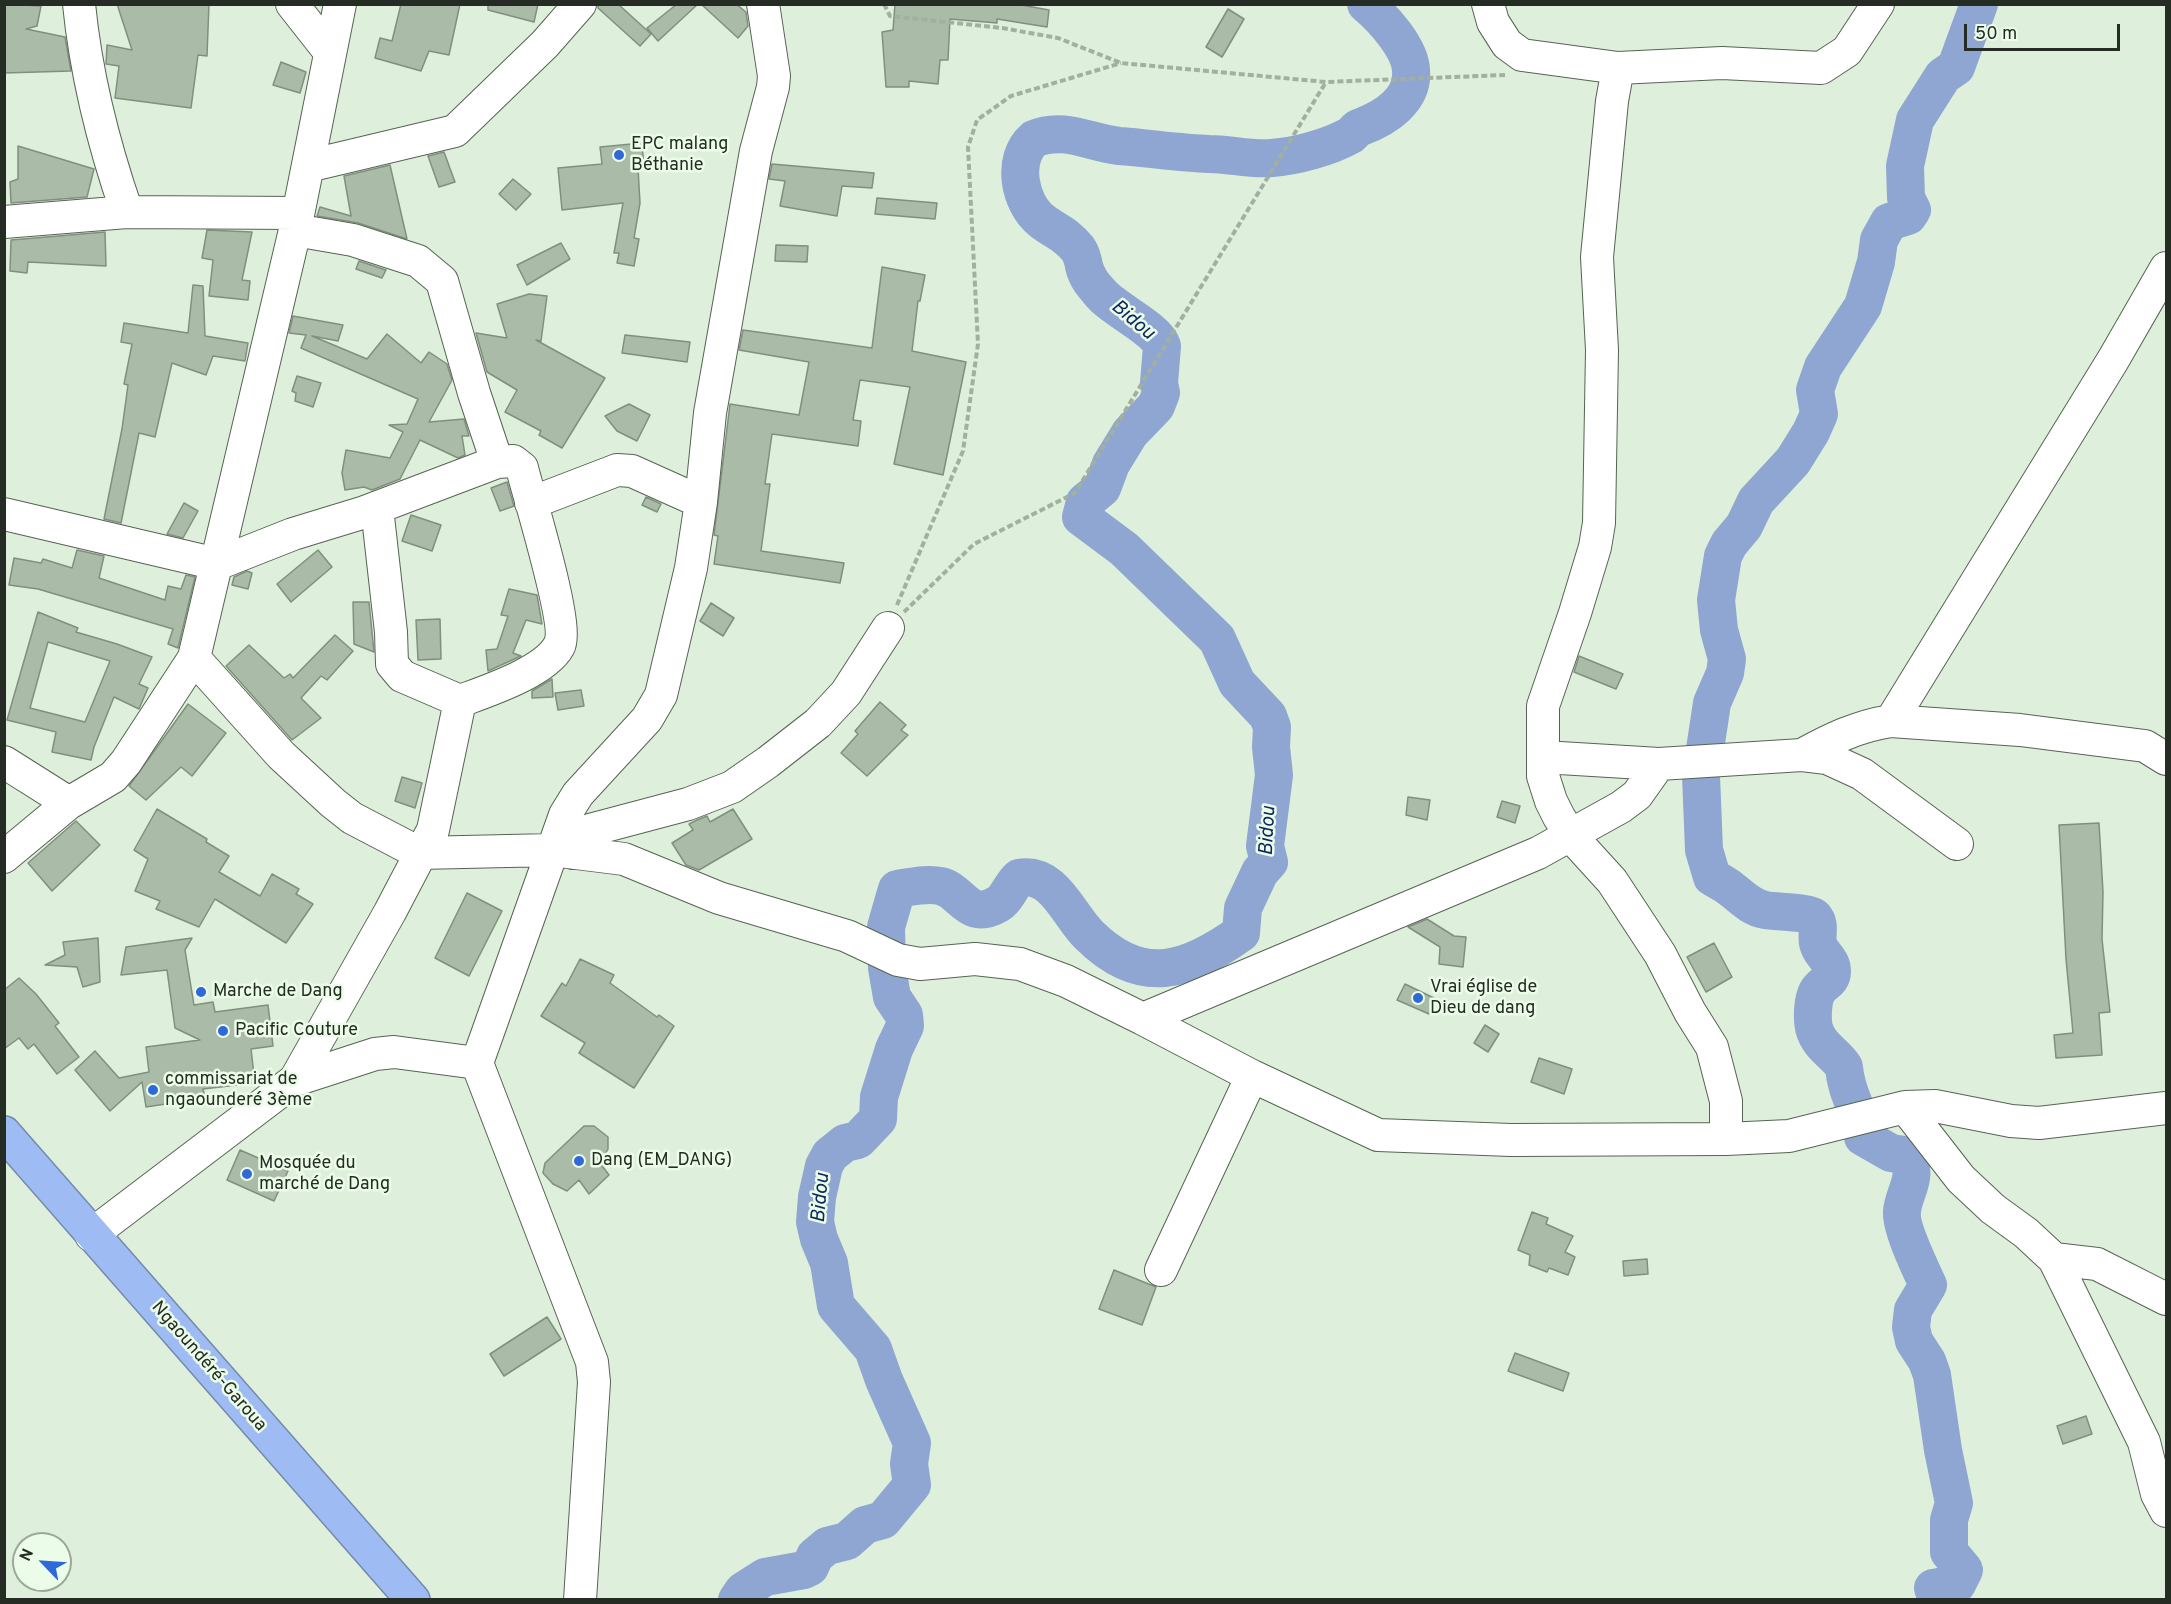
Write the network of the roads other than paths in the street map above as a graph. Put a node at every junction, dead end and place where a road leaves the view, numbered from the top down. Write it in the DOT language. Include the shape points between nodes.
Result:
graph roads {
  1 [pos="79,4"];
  2 [pos="292,4"];
  3 [pos="340,4"];
  4 [pos="580,4"];
  5 [pos="763,4"];
  6 [pos="1488,4"];
  7 [pos="1878,4"];
  8 [pos="329,51"];
  9 [pos="1618,68"];
  10 [pos="308,166"];
  11 [pos="127,212"];
  12 [pos="4,222"];
  13 [pos="296,222"];
  14 [pos="2166,268"];
  15 [pos="497,462"];
  16 [pos="701,502"];
  17 [pos="531,503"];
  18 [pos="377,508"];
  19 [pos="4,514"];
  20 [pos="217,564"];
  21 [pos="888,628"];
  22 [pos="195,658"];
  23 [pos="460,700"];
  24 [pos="1891,721"];
  25 [pos="1802,755"];
  26 [pos="1543,756"];
  27 [pos="2166,759"];
  28 [pos="4,762"];
  29 [pos="1659,764"];
  30 [pos="69,803"];
  31 [pos="1571,836"];
  32 [pos="1957,844"];
  33 [pos="562,852"];
  34 [pos="419,853"];
  35 [pos="4,856"];
  36 [pos="1143,1019"];
  37 [pos="477,1063"];
  38 [pos="1252,1076"];
  39 [pos="295,1080"];
  40 [pos="1905,1107"];
  41 [pos="2166,1108"];
  42 [pos="4,1133"];
  43 [pos="1726,1139"];
  44 [pos="91,1234"];
  45 [pos="2054,1259"];
  46 [pos="1161,1270"];
  47 [pos="2166,1299"];
  48 [pos="2166,1511"];
  49 [pos="413,1599"];
  50 [pos="580,1599"];
  1 -- 11 [label="street" via="90,75 114,176"];
  2 -- 8 [label="street"];
  3 -- 8 [label="street"];
  4 -- 10 [label="street" via="545,44 455,131"];
  5 -- 16 [label="street" via="773,87 756,151 712,402"];
  6 -- 9 [label="street" via="1493,22 1507,44 1522,55"];
  7 -- 9 [label="street" via="1847,51 1821,68 1722,63"];
  8 -- 10 [label="street"];
  9 -- 26 [label="street" via="1597,257 1602,350 1599,523 1575,613 1543,706"];
  10 -- 13 [label="street"];
  11 -- 12 [label="street"];
  11 -- 13 [label="street"];
  13 -- 15 [label="street" via="418,261 442,281"];
  13 -- 20 [label="street"];
  14 -- 24 [label="street" via="2114,360"];
  15 -- 17 [label="street" via="513,461 522,468"];
  15 -- 18 [label="street"];
  16 -- 17 [label="street" via="632,471 617,470"];
  16 -- 33 [label="street" via="691,568 661,695 647,719 578,794 565,815"];
  17 -- 23 [label="street" via="558,609 561,644 531,670"];
  18 -- 20 [label="street" via="293,534"];
  18 -- 23 [label="street" via="392,664 402,676"];
  19 -- 20 [label="street"];
  20 -- 22 [label="street"];
  21 -- 33 [label="street" via="846,693 818,723 732,787 688,804 590,830"];
  22 -- 30 [label="street" via="113,777"];
  22 -- 34 [label="street" via="280,755 333,803 352,818"];
  23 -- 34 [label="street" via="438,814"];
  24 -- 25 [label="street" via="1841,734"];
  24 -- 27 [label="street" via="2020,730 2145,746"];
  25 -- 29 [label="street"];
  25 -- 32 [label="street" via="1827,758 1853,769"];
  26 -- 29 [label="street"];
  26 -- 31 [label="street" via="1543,776 1551,801"];
  28 -- 30 [label="street"];
  29 -- 31 [label="street" via="1637,795"];
  30 -- 35 [label="street"];
  31 -- 36 [label="street"];
  31 -- 43 [label="street" via="1612,881 1660,954 1712,1047 1726,1101"];
  33 -- 34 [label="street"];
  33 -- 36 [label="street" via="624,859 719,898 847,936 886,955 920,964 975,959 1020,964 1066,981"];
  33 -- 37 [label="street"];
  34 -- 39 [label="street"];
  36 -- 38 [label="street"];
  37 -- 39 [label="street" via="375,1054"];
  37 -- 50 [label="street" via="592,1362 594,1382"];
  38 -- 43 [label="street" via="1375,1135 1511,1140"];
  38 -- 46 [label="street"];
  39 -- 44 [label="street"];
  40 -- 41 [label="street" via="1935,1106 2039,1124"];
  40 -- 43 [label="street" via="1789,1136"];
  40 -- 45 [label="street" via="1961,1179"];
  42 -- 44 [label="highway, Ngaoundéré-Garoua"];
  44 -- 49 [label="highway, Ngaoundéré-Garoua"];
  45 -- 47 [label="street" via="2097,1264"];
  45 -- 48 [label="street" via="2144,1442 2157,1494"];
}
